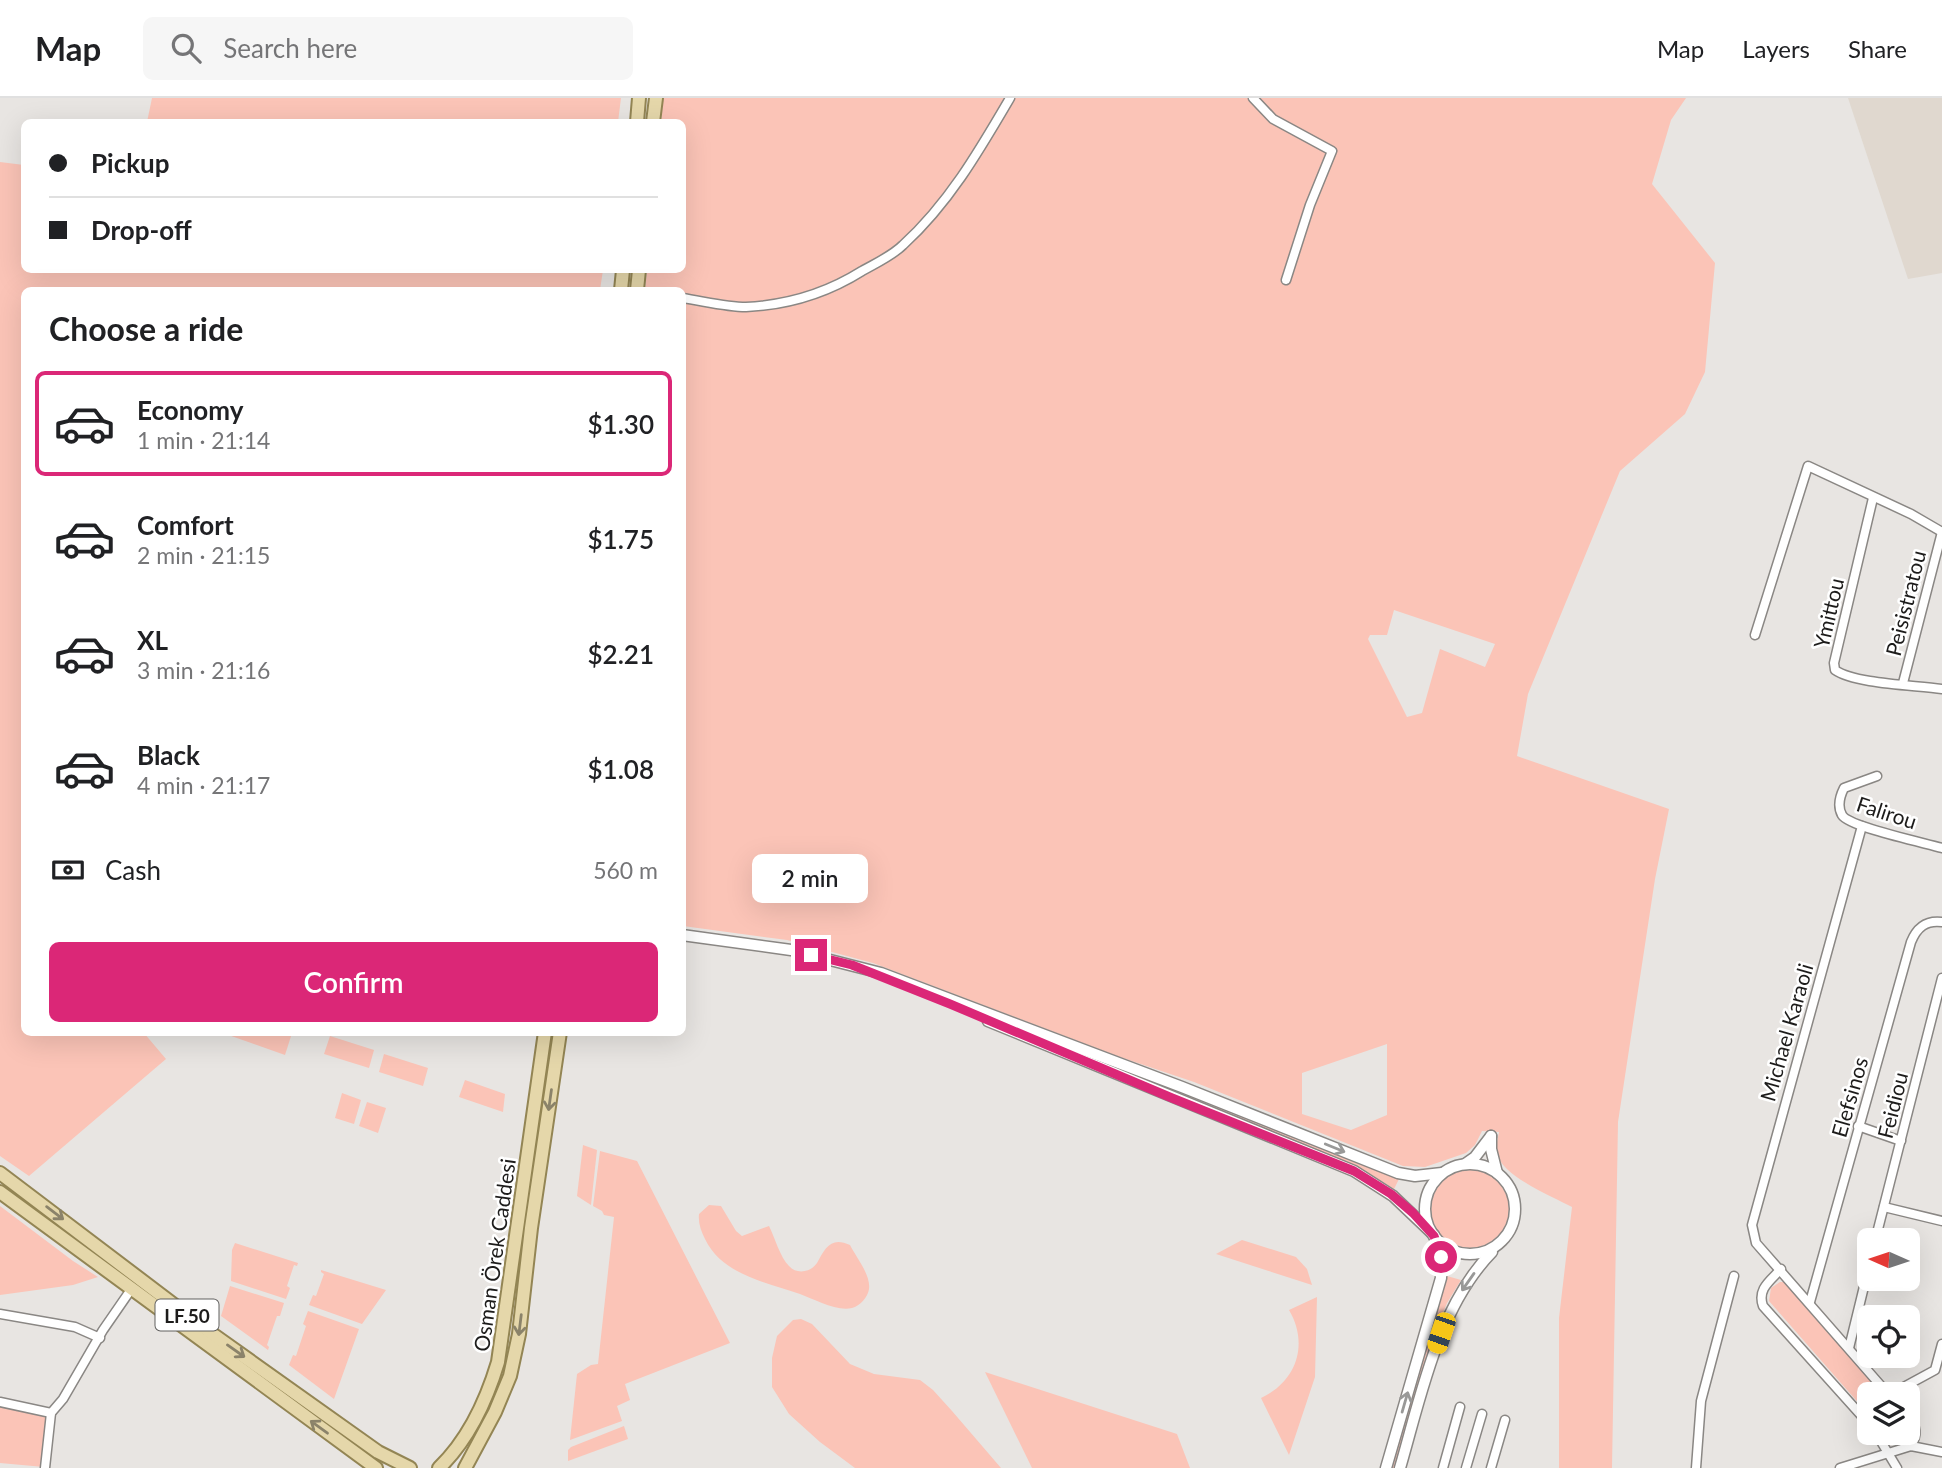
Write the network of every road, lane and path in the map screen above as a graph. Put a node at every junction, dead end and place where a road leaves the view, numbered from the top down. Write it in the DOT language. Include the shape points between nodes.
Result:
graph roads {
  1 [pos="639,98"];
  2 [pos="656,98"];
  3 [pos="1010,98"];
  4 [pos="1253,98"];
  5 [pos="637,119"];
  6 [pos="653,119"];
  7 [pos="1286,281"];
  8 [pos="686,299"];
  9 [pos="1873,498"];
  10 [pos="1942,532"];
  11 [pos="1755,635"];
  12 [pos="1903,683"];
  13 [pos="1942,689"];
  14 [pos="1877,776"];
  15 [pos="1862,826"];
  16 [pos="1942,848"];
  17 [pos="1942,922"];
  18 [pos="686,935"];
  19 [pos="852,965"];
  20 [pos="1942,978"];
  21 [pos="543,1036"];
  22 [pos="559,1036"];
  23 [pos="1858,1126"];
  24 [pos="1901,1140"];
  25 [pos="1465,1165"];
  26 [pos="0,1172"];
  27 [pos="1442,1173"];
  28 [pos="1498,1174"];
  29 [pos="0,1192"];
  30 [pos="1884,1207"];
  31 [pos="1942,1221"];
  32 [pos="1878,1228"];
  33 [pos="1434,1235"];
  34 [pos="1495,1248"];
  35 [pos="1781,1269"];
  36 [pos="1734,1276"];
  37 [pos="132,1289"];
  38 [pos="1863,1292"];
  39 [pos="1810,1302"];
  40 [pos="0,1314"];
  41 [pos="100,1338"];
  42 [pos="1942,1344"];
  43 [pos="1849,1348"];
  44 [pos="1939,1371"];
  45 [pos="1878,1382"];
  46 [pos="1916,1382"];
  47 [pos="0,1402"];
  48 [pos="1460,1406"];
  49 [pos="1857,1411"];
  50 [pos="51,1413"];
  51 [pos="1482,1414"];
  52 [pos="1505,1420"];
  53 [pos="1884,1445"];
  54 [pos="1911,1446"];
  55 [pos="1942,1452"];
  56 [pos="1890,1453"];
  57 [pos="1696,1465"];
  58 [pos="45,1468"];
  59 [pos="375,1468"];
  60 [pos="410,1468"];
  61 [pos="439,1468"];
  62 [pos="466,1468"];
  63 [pos="1386,1468"];
  64 [pos="1400,1468"];
  65 [pos="1443,1468"];
  66 [pos="1466,1468"];
  67 [pos="1491,1468"];
  68 [pos="1840,1468"];
  69 [pos="1897,1468"];
  1 -- 5 [label="main road"];
  2 -- 6 [label="main road"];
  3 -- 8 [label="street" via="959,182 901,247 846,281 797,301 744,307"];
  4 -- 7 [label="street" via="1273,119 1332,151"];
  9 -- 10 [label="street"];
  9 -- 11 [label="street" via="1808,466"];
  9 -- 12 [label="street, Ymittou" via="1835,670"];
  10 -- 12 [label="street, Peisistratou"];
  12 -- 13 [label="street, Ymittou"];
  14 -- 15 [label="street, Falirou" via="1844,788 1840,795 1841,814"];
  15 -- 16 [label="street, Falirou"];
  15 -- 35 [label="street, Michael Karaoli" via="1752,1220 1753,1236"];
  17 -- 23 [label="street, Elefsinos" via="1923,925 1913,936"];
  18 -- 19 [label="street" via="791,950"];
  19 -- 27 [label="street, one-way" via="1028,1028 1398,1173"];
  19 -- 33 [label="street" via="1354,1171 1393,1195"];
  20 -- 24 [label="street, Feidiou"];
  21 -- 61 [label="main road, Osman Örek Caddesi" via="498,1362 478,1415"];
  22 -- 62 [label="main road, Osman Örek Caddesi, one-way" via="510,1376"];
  23 -- 24 [label="street"];
  23 -- 39 [label="street, Elefsinos"];
  24 -- 30 [label="street, Feidiou"];
  25 -- 27 [label="street"];
  25 -- 28 [label="street" via="1483,1166"];
  25 -- 28 [label="street" via="1491,1136"];
  26 -- 60 [label="main road, LF.50, one-way" via="215,1336 378,1452"];
  27 -- 33 [label="street" via="1425,1200"];
  28 -- 34 [label="street" via="1511,1191 1515,1213 1508,1234"];
  29 -- 37 [label="main road, LF.50"];
  30 -- 31 [label="street"];
  30 -- 32 [label="street, Feidiou"];
  33 -- 34 [label="street" via="1460,1254 1483,1254"];
  63 -- 33 [label="street, one-way" via="1441,1278"];
  34 -- 64 [label="street, one-way" via="1465,1285 1446,1320"];
  35 -- 39 [label="street"];
  35 -- 49 [label="street" via="1763,1287 1763,1306"];
  36 -- 57 [label="street" via="1701,1401"];
  37 -- 41 [label="street"];
  59 -- 37 [label="main road, LF.50, one-way"];
  38 -- 43 [label="street"];
  39 -- 43 [label="street"];
  40 -- 41 [label="street" via="75,1327"];
  41 -- 50 [label="street"];
  42 -- 44 [label="street"];
  43 -- 45 [label="street"];
  44 -- 46 [label="street"];
  47 -- 50 [label="street"];
  48 -- 65 [label="street"];
  50 -- 58 [label="street"];
  51 -- 66 [label="street"];
  52 -- 67 [label="street"];
  53 -- 56 [label="street"];
  54 -- 55 [label="street"];
  54 -- 56 [label="street"];
  56 -- 68 [label="street"];
  56 -- 69 [label="street"];
}
